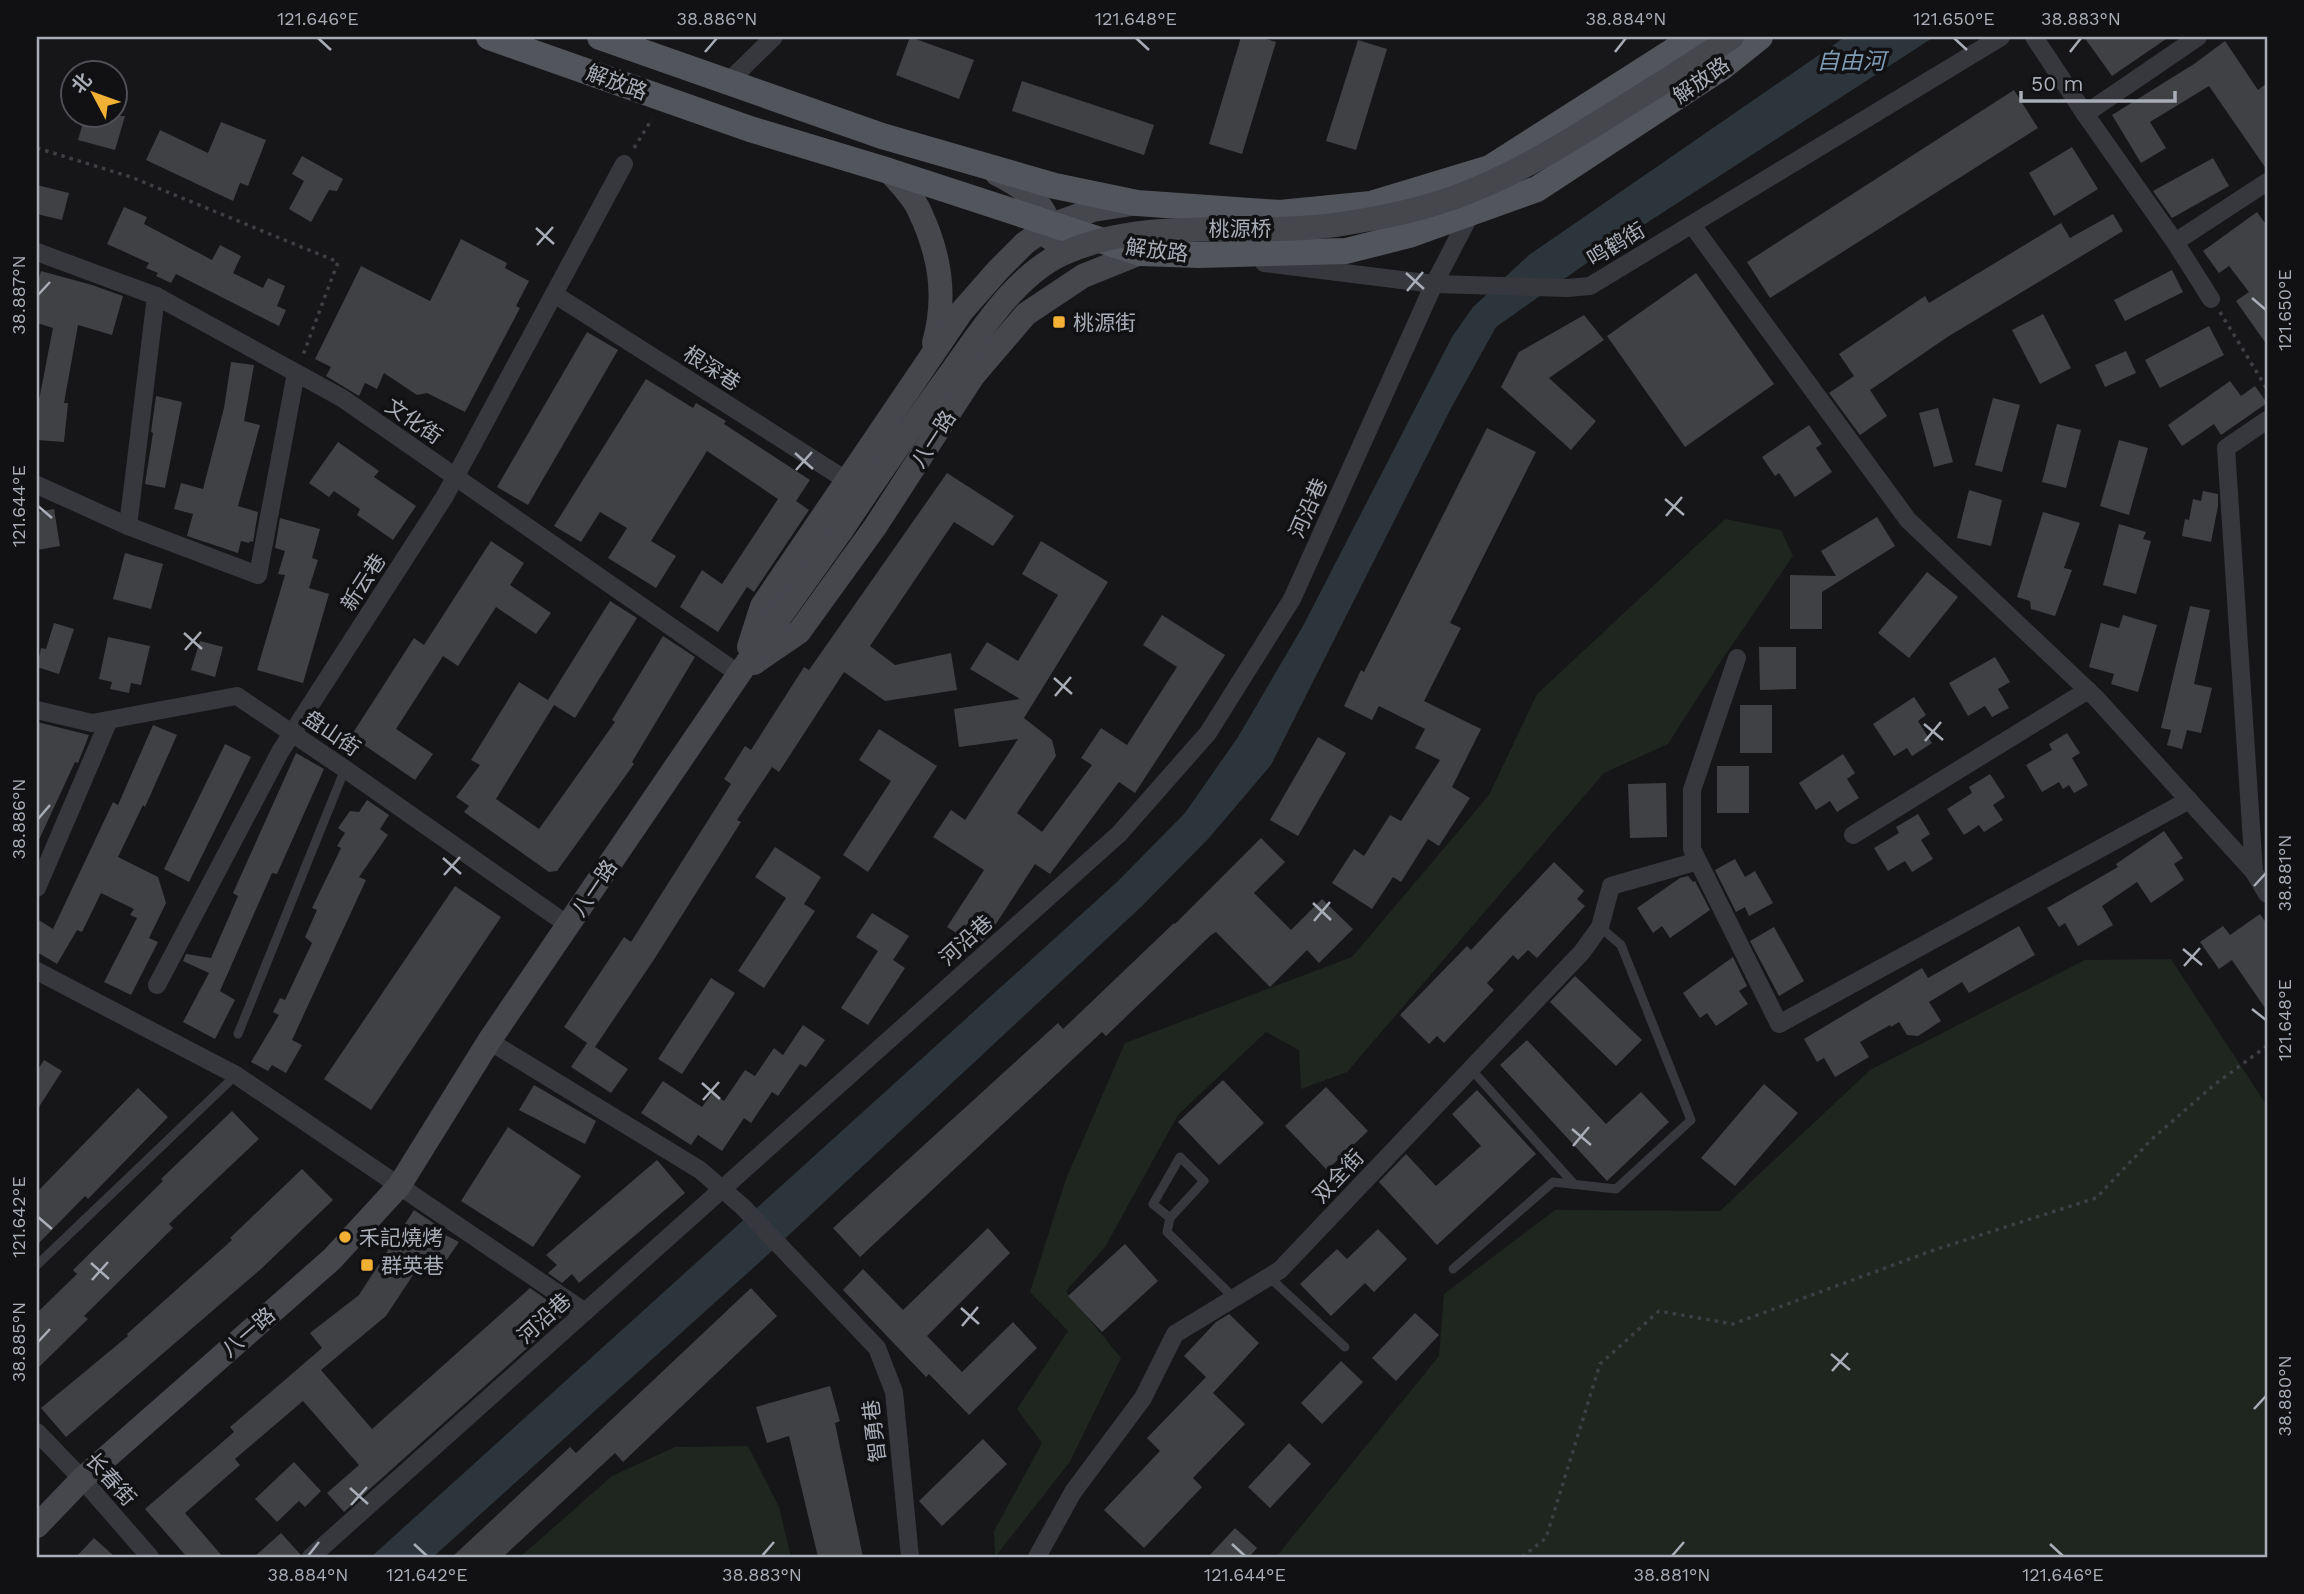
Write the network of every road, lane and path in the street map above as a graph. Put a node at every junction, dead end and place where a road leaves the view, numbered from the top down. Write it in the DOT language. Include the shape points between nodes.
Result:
graph roads {
  1 [pos="489,37"];
  2 [pos="600,37"];
  3 [pos="774,37"];
  4 [pos="1695,37"];
  5 [pos="1732,37"];
  6 [pos="1760,37"];
  7 [pos="2001,37"];
  8 [pos="2034,37"];
  9 [pos="2199,37"];
  10 [pos="729,81"];
  11 [pos="664,99"];
  12 [pos="2085,114"];
  13 [pos="37,148"];
  14 [pos="624,164"];
  15 [pos="980,166"];
  16 [pos="889,171"];
  17 [pos="2267,182"];
  18 [pos="1137,203"];
  19 [pos="1470,215"];
  20 [pos="1051,225"];
  21 [pos="1692,225"];
  22 [pos="2175,242"];
  23 [pos="37,252"];
  24 [pos="1140,253"];
  25 [pos="1199,255"];
  26 [pos="1434,284"];
  27 [pos="554,294"];
  28 [pos="156,296"];
  29 [pos="2211,299"];
  30 [pos="929,360"];
  31 [pos="296,373"];
  32 [pos="973,376"];
  33 [pos="2267,389"];
  34 [pos="2267,420"];
  35 [pos="456,477"];
  36 [pos="846,480"];
  37 [pos="37,485"];
  38 [pos="128,526"];
  39 [pos="1737,657"];
  40 [pos="739,674"];
  41 [pos="2088,690"];
  42 [pos="37,710"];
  43 [pos="109,720"];
  44 [pos="292,733"];
  45 [pos="345,769"];
  46 [pos="2189,800"];
  47 [pos="1853,835"];
  48 [pos="1698,861"];
  49 [pos="2254,872"];
  50 [pos="37,888"];
  51 [pos="2267,894"];
  52 [pos="568,925"];
  53 [pos="1600,928"];
  54 [pos="37,971"];
  55 [pos="157,985"];
  56 [pos="239,1034"];
  57 [pos="489,1041"];
  58 [pos="2267,1046"];
  59 [pos="1471,1069"];
  60 [pos="236,1075"];
  61 [pos="1574,1184"];
  62 [pos="399,1186"];
  63 [pos="722,1189"];
  64 [pos="1170,1219"];
  65 [pos="37,1265"];
  66 [pos="1453,1269"];
  67 [pos="1269,1277"];
  68 [pos="1234,1298"];
  69 [pos="584,1312"];
  70 [pos="1346,1347"];
  71 [pos="37,1432"];
  72 [pos="82,1479"];
  73 [pos="37,1525"];
  74 [pos="150,1557"];
  75 [pos="310,1557"];
  76 [pos="910,1557"];
  77 [pos="1037,1557"];
  78 [pos="1522,1557"];
  1 -- 11 [label="main road, 解放路"];
  2 -- 10 [label="main road, 解放路"];
  3 -- 10 [label="street"];
  4 -- 18 [label="main road, 解放路" via="1490,168 1371,204 1280,213"];
  5 -- 40 [label="main road, 桃源桥, bridge" via="1561,146 1472,191 1396,215 1332,225 1189,228 1119,236 1061,254 1029,276 995,312"];
  6 -- 19 [label="main road, 解放路" via="1721,68 1537,189"];
  7 -- 21 [label="street, 鸣鹤街"];
  8 -- 12 [label="street"];
  9 -- 12 [label="street"];
  10 -- 15 [label="main road, 解放路"];
  11 -- 14 [label="path"];
  11 -- 16 [label="main road, 解放路"];
  12 -- 22 [label="street"];
  13 -- 31 [label="path" via="131,177 338,262"];
  14 -- 27 [label="street, 新云巷"];
  15 -- 18 [label="main road, 解放路"];
  15 -- 20 [label="main road" via="1025,190"];
  16 -- 20 [label="main road, 解放路"];
  16 -- 30 [label="main road" via="919,208 941,274 940,319"];
  17 -- 22 [label="street"];
  18 -- 20 [label="main road" via="1093,210"];
  19 -- 25 [label="main road, 解放路" via="1346,251"];
  19 -- 26 [label="street, 河沿巷"];
  20 -- 24 [label="main road, 解放路"];
  20 -- 30 [label="main road" via="998,270 962,311"];
  20 -- 32 [label="main road" via="1044,255"];
  21 -- 26 [label="street, 鸣鹤街" via="1590,286"];
  21 -- 41 [label="street" via="1908,520"];
  22 -- 29 [label="street"];
  23 -- 28 [label="street, 文化街"];
  24 -- 25 [label="main road, 解放路"];
  24 -- 32 [label="main road, 八一路" via="1083,276 1027,314"];
  25 -- 26 [label="street, 鸣鹤街"];
  26 -- 63 [label="street, 河沿巷" via="1292,599 1209,733 1119,834"];
  27 -- 35 [label="street, 新云巷"];
  27 -- 36 [label="street, 根深巷"];
  28 -- 31 [label="street, 文化街"];
  28 -- 38 [label="street"];
  29 -- 33 [label="path"];
  30 -- 36 [label="main road"];
  31 -- 35 [label="street, 文化街" via="342,398"];
  31 -- 38 [label="street" via="258,575"];
  32 -- 40 [label="main road, 八一路" via="800,632"];
  34 -- 49 [label="street" via="2226,448"];
  35 -- 40 [label="street, 文化街"];
  35 -- 44 [label="street, 新云巷"];
  36 -- 40 [label="main road" via="762,606"];
  37 -- 38 [label="street"];
  39 -- 48 [label="street" via="1692,790 1692,849"];
  40 -- 52 [label="main road, 八一路"];
  41 -- 46 [label="street"];
  41 -- 47 [label="street"];
  42 -- 43 [label="street, 盘山街" via="92,723"];
  43 -- 44 [label="street, 盘山街" via="237,696"];
  43 -- 50 [label="street"];
  44 -- 45 [label="street, 盘山街"];
  44 -- 55 [label="street, 新云巷"];
  45 -- 52 [label="street, 盘山街"];
  45 -- 56 [label="lane"];
  46 -- 48 [label="street" via="1779,1024"];
  46 -- 49 [label="street"];
  48 -- 53 [label="street, 双全街" via="1611,886"];
  49 -- 51 [label="street"];
  52 -- 57 [label="main road, 八一路"];
  53 -- 59 [label="street, 双全街"];
  53 -- 61 [label="lane" via="1621,945 1691,1120 1616,1189"];
  54 -- 60 [label="street"];
  57 -- 62 [label="main road, 八一路"];
  57 -- 63 [label="street, 智勇巷" via="700,1170"];
  58 -- 78 [label="path" via="2152,1139 2096,1198 1934,1250 1733,1324 1659,1311 1600,1364 1545,1538"];
  59 -- 61 [label="lane"];
  59 -- 67 [label="street, 双全街"];
  60 -- 62 [label="street"];
  60 -- 65 [label="lane"];
  61 -- 66 [label="lane" via="1553,1182"];
  62 -- 69 [label="street"];
  62 -- 72 [label="main road, 八一路" via="332,1259"];
  63 -- 69 [label="street, 河沿巷"];
  63 -- 76 [label="street, 智勇巷" via="877,1348 894,1392"];
  64 -- 64 [label="lane" via="1204,1181 1181,1157 1153,1204"];
  64 -- 68 [label="lane" via="1167,1232"];
  67 -- 68 [label="street, 双全街"];
  67 -- 70 [label="lane"];
  68 -- 77 [label="street, 双全街" via="1175,1334 1143,1398 1073,1492"];
  69 -- 75 [label="street, 河沿巷"];
  71 -- 72 [label="street, 长春街"];
  72 -- 73 [label="main road, 八一路"];
  72 -- 74 [label="street, 长春街"];
}
